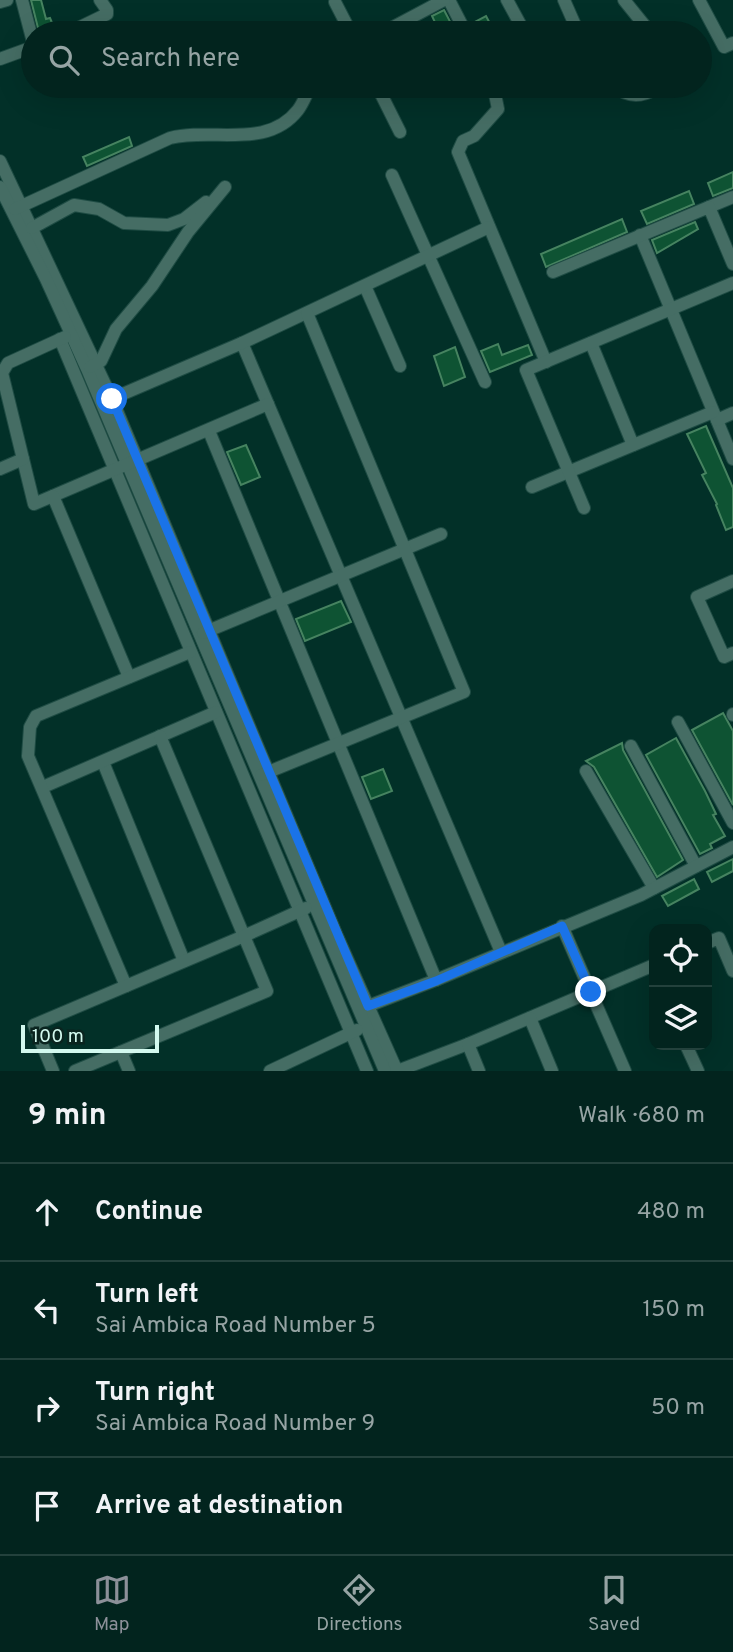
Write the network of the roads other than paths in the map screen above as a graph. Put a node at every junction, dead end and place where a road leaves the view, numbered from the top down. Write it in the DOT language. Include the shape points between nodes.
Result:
graph roads {
  1 [pos="7,0"];
  2 [pos="22,0"];
  3 [pos="100,0"];
  4 [pos="446,0"];
  5 [pos="507,0"];
  6 [pos="564,0"];
  7 [pos="625,0"];
  8 [pos="699,0"];
  9 [pos="0,2"];
  10 [pos="335,2"];
  11 [pos="27,21"];
  12 [pos="93,21"];
  13 [pos="345,21"];
  14 [pos="415,21"];
  15 [pos="459,21"];
  16 [pos="518,21"];
  17 [pos="573,21"];
  18 [pos="641,21"];
  19 [pos="710,21"];
  20 [pos="712,24"];
  21 [pos="733,43"];
  22 [pos="21,50"];
  23 [pos="0,60"];
  24 [pos="306,98"];
  25 [pos="383,98"];
  26 [pos="496,98"];
  27 [pos="400,132"];
  28 [pos="1,165"];
  29 [pos="392,176"];
  30 [pos="0,187"];
  31 [pos="733,197"];
  32 [pos="709,207"];
  33 [pos="16,208"];
  34 [pos="489,227"];
  35 [pos="32,228"];
  36 [pos="640,235"];
  37 [pos="429,255"];
  38 [pos="733,264"];
  39 [pos="552,272"];
  40 [pos="733,283"];
  41 [pos="365,286"];
  42 [pos="670,310"];
  43 [pos="307,313"];
  44 [pos="66,337"];
  45 [pos="242,343"];
  46 [pos="591,343"];
  47 [pos="546,362"];
  48 [pos="91,366"];
  49 [pos="400,366"];
  50 [pos="485,382"];
  51 [pos="106,401"];
  52 [pos="268,404"];
  53 [pos="733,413"];
  54 [pos="715,416"];
  55 [pos="209,431"];
  56 [pos="632,445"];
  57 [pos="23,459"];
  58 [pos="733,459"];
  59 [pos="132,463"];
  60 [pos="0,469"];
  61 [pos="114,470"];
  62 [pos="569,472"];
  63 [pos="532,487"];
  64 [pos="53,496"];
  65 [pos="584,508"];
  66 [pos="442,534"];
  67 [pos="405,549"];
  68 [pos="341,575"];
  69 [pos="733,581"];
  70 [pos="279,601"];
  71 [pos="204,633"];
  72 [pos="190,652"];
  73 [pos="730,657"];
  74 [pos="129,677"];
  75 [pos="216,712"];
  76 [pos="402,718"];
  77 [pos="678,722"];
  78 [pos="160,736"];
  79 [pos="338,744"];
  80 [pos="631,746"];
  81 [pos="103,762"];
  82 [pos="586,771"];
  83 [pos="264,774"];
  84 [pos="43,787"];
  85 [pos="733,823"];
  86 [pos="733,847"];
  87 [pos="696,866"];
  88 [pos="654,888"];
  89 [pos="317,901"];
  90 [pos="299,912"];
  91 [pos="562,926"];
  92 [pos="244,936"];
  93 [pos="712,941"];
  94 [pos="501,952"];
  95 [pos="184,961"];
  96 [pos="649,970"];
  97 [pos="733,971"];
  98 [pos="436,981"];
  99 [pos="126,986"];
  100 [pos="591,992"];
  101 [pos="368,1015"];
  102 [pos="530,1018"];
  103 [pos="351,1034"];
  104 [pos="468,1044"];
  105 [pos="688,1050"];
  106 [pos="121,1052"];
  107 [pos="286,1068"];
  108 [pos="53,1071"];
  109 [pos="75,1071"];
  110 [pos="129,1071"];
  111 [pos="270,1071"];
  112 [pos="367,1071"];
  113 [pos="385,1071"];
  114 [pos="397,1071"];
  115 [pos="479,1071"];
  116 [pos="552,1071"];
  117 [pos="625,1071"];
  118 [pos="698,1071"];
  1 -- 9 [label="street"];
  2 -- 11 [label="street"];
  3 -- 12 [label="street" via="107,14"];
  4 -- 14 [label="street"];
  4 -- 15 [label="street"];
  5 -- 16 [label="street"];
  6 -- 17 [label="street"];
  7 -- 18 [label="street"];
  8 -- 19 [label="street"];
  10 -- 13 [label="street"];
  20 -- 21 [label="street" via="724,47"];
  22 -- 23 [label="street"];
  24 -- 33 [label="street" via="285,124 264,132 170,138"];
  25 -- 27 [label="street"];
  26 -- 34 [label="street" via="498,109 474,136 463,141 458,152"];
  28 -- 33 [label="street"];
  29 -- 37 [label="street"];
  30 -- 33 [label="street"];
  31 -- 32 [label="street"];
  32 -- 36 [label="street"];
  32 -- 38 [label="street"];
  33 -- 35 [label="street"];
  33 -- 44 [label="street"];
  34 -- 37 [label="street"];
  34 -- 47 [label="street"];
  35 -- 48 [label="street"];
  35 -- 48 [label="street" via="74,205 99,209 124,223 167,225 184,219 225,187 116,329 101,361"];
  36 -- 39 [label="street"];
  36 -- 42 [label="street"];
  37 -- 41 [label="street"];
  37 -- 50 [label="street"];
  40 -- 42 [label="street"];
  41 -- 43 [label="street"];
  41 -- 49 [label="street"];
  42 -- 46 [label="street"];
  42 -- 54 [label="street"];
  43 -- 45 [label="street"];
  43 -- 67 [label="street"];
  44 -- 48 [label="street"];
  44 -- 57 [label="street" via="8,363 2,373"];
  44 -- 61 [label="street"];
  45 -- 51 [label="street"];
  45 -- 52 [label="street"];
  46 -- 47 [label="street"];
  46 -- 56 [label="street"];
  47 -- 62 [label="street" via="526,370"];
  48 -- 51 [label="street"];
  51 -- 59 [label="street"];
  52 -- 55 [label="street"];
  52 -- 68 [label="street"];
  53 -- 54 [label="street"];
  54 -- 56 [label="street"];
  54 -- 58 [label="street"];
  55 -- 59 [label="street"];
  55 -- 70 [label="street"];
  56 -- 62 [label="street"];
  57 -- 60 [label="street"];
  57 -- 64 [label="street" via="34,503"];
  59 -- 61 [label="street"];
  59 -- 71 [label="street"];
  61 -- 64 [label="street"];
  61 -- 72 [label="street"];
  62 -- 63 [label="street"];
  62 -- 65 [label="street"];
  64 -- 74 [label="street"];
  66 -- 67 [label="street"];
  67 -- 68 [label="street"];
  67 -- 76 [label="street" via="464,692"];
  68 -- 70 [label="street"];
  68 -- 76 [label="street"];
  69 -- 73 [label="street" via="697,597"];
  70 -- 71 [label="street"];
  70 -- 79 [label="street"];
  71 -- 83 [label="street"];
  72 -- 74 [label="street"];
  72 -- 75 [label="street"];
  74 -- 84 [label="street" via="36,716 30,727 28,756"];
  75 -- 78 [label="street"];
  75 -- 90 [label="street"];
  76 -- 79 [label="street"];
  76 -- 94 [label="street"];
  77 -- 85 [label="street"];
  78 -- 81 [label="street"];
  78 -- 92 [label="street"];
  79 -- 83 [label="street"];
  79 -- 98 [label="street"];
  80 -- 87 [label="street"];
  81 -- 84 [label="street"];
  81 -- 95 [label="street"];
  82 -- 88 [label="street"];
  83 -- 89 [label="street"];
  84 -- 99 [label="street"];
  86 -- 87 [label="street"];
  87 -- 88 [label="street"];
  88 -- 91 [label="street"];
  89 -- 90 [label="street"];
  89 -- 101 [label="street"];
  90 -- 92 [label="street"];
  90 -- 103 [label="street"];
  91 -- 94 [label="street"];
  91 -- 100 [label="street"];
  92 -- 95 [label="street"];
  92 -- 106 [label="street" via="267,991"];
  93 -- 97 [label="street" via="719,938"];
  94 -- 98 [label="street"];
  95 -- 99 [label="street"];
  96 -- 100 [label="street"];
  98 -- 101 [label="street"];
  99 -- 108 [label="street" via="34,1025"];
  100 -- 102 [label="street"];
  100 -- 117 [label="street"];
  101 -- 103 [label="street"];
  101 -- 113 [label="street"];
  101 -- 114 [label="street"];
  102 -- 104 [label="street"];
  102 -- 116 [label="street"];
  103 -- 107 [label="street"];
  103 -- 112 [label="street"];
  104 -- 114 [label="street"];
  104 -- 115 [label="street"];
  105 -- 118 [label="street"];
  106 -- 109 [label="street"];
  106 -- 110 [label="street"];
  107 -- 111 [label="street"];
}
